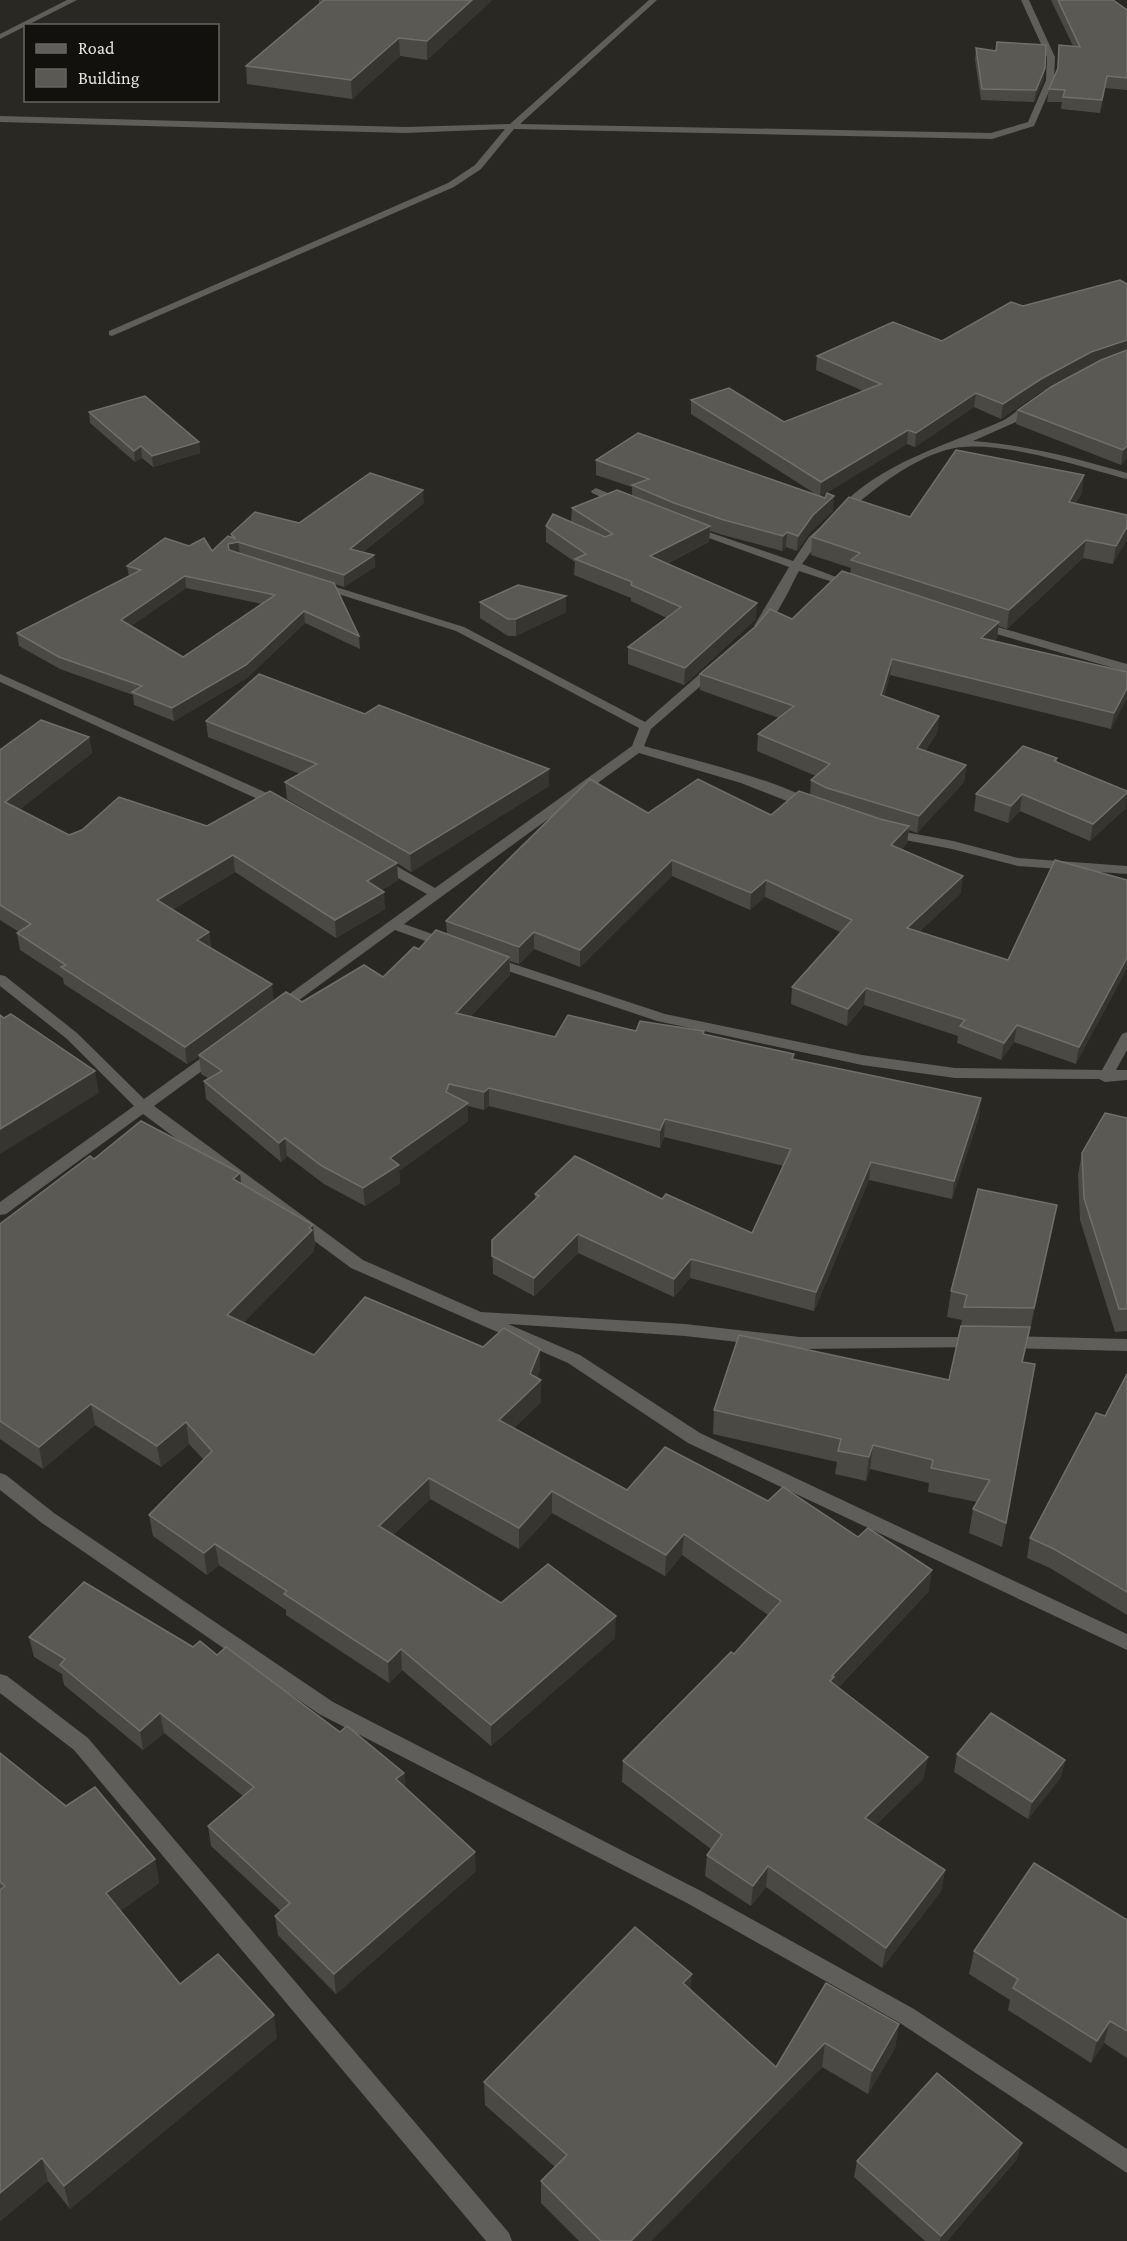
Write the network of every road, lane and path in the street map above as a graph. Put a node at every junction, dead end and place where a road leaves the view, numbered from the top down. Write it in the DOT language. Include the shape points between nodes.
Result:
graph roads {
  1 [pos="73,0"];
  2 [pos="653,0"];
  3 [pos="1025,0"];
  4 [pos="24,24"];
  5 [pos="24,24"];
  6 [pos="0,36"];
  7 [pos="0,119"];
  8 [pos="512,126"];
  9 [pos="112,333"];
  10 [pos="1044,397"];
  11 [pos="956,445"];
  12 [pos="1127,476"];
  13 [pos="596,491"];
  14 [pos="638,510"];
  15 [pos="682,526"];
  16 [pos="795,567"];
  17 [pos="302,579"];
  18 [pos="863,589"];
  19 [pos="966,621"];
  20 [pos="750,637"];
  21 [pos="724,660"];
  22 [pos="1127,668"];
  23 [pos="0,678"];
  24 [pos="646,727"];
  25 [pos="637,748"];
  26 [pos="291,810"];
  27 [pos="819,810"];
  28 [pos="873,828"];
  29 [pos="370,857"];
  30 [pos="1127,870"];
  31 [pos="436,894"];
  32 [pos="393,925"];
  33 [pos="457,948"];
  34 [pos="478,956"];
  35 [pos="0,980"];
  36 [pos="266,1017"];
  37 [pos="1127,1037"];
  38 [pos="228,1045"];
  39 [pos="1127,1076"];
  40 [pos="1106,1077"];
  41 [pos="143,1106"];
  42 [pos="0,1210"];
  43 [pos="477,1316"];
  44 [pos="1127,1345"];
  45 [pos="0,1480"];
  46 [pos="1127,1642"];
  47 [pos="0,1682"];
  48 [pos="1127,2162"];
  49 [pos="501,2241"];
  1 -- 5 [label="street"];
  2 -- 8 [label="street"];
  3 -- 8 [label="street" via="1051,57 1050,80 1031,124 1016,131 992,136"];
  4 -- 6 [label="street"];
  7 -- 8 [label="street" via="393,130"];
  8 -- 9 [label="street" via="478,167 451,185"];
  10 -- 11 [label="street" via="1011,420"];
  11 -- 12 [label="street" via="1005,449"];
  11 -- 16 [label="street" via="926,455 860,495 818,533"];
  13 -- 14 [label="street"];
  15 -- 16 [label="street"];
  16 -- 18 [label="street"];
  16 -- 20 [label="street" via="774,609"];
  17 -- 24 [label="street" via="460,629"];
  19 -- 22 [label="street"];
  21 -- 24 [label="street"];
  23 -- 26 [label="street"];
  24 -- 25 [label="street"];
  25 -- 27 [label="street" via="686,764 729,772"];
  25 -- 31 [label="street"];
  28 -- 30 [label="street" via="1018,862"];
  29 -- 31 [label="street"];
  31 -- 32 [label="street"];
  32 -- 33 [label="street"];
  32 -- 36 [label="street"];
  34 -- 40 [label="street" via="662,1018 851,1058 955,1073"];
  35 -- 41 [label="street" via="72,1036"];
  37 -- 40 [label="street"];
  38 -- 41 [label="street"];
  39 -- 40 [label="street"];
  41 -- 42 [label="street"];
  41 -- 43 [label="street" via="357,1264"];
  43 -- 44 [label="street" via="585,1322 800,1343 974,1341"];
  43 -- 46 [label="street" via="574,1359 694,1438"];
  45 -- 48 [label="street" via="48,1518 326,1708 694,1897 907,2016"];
  47 -- 49 [label="street" via="81,1744"];
}
